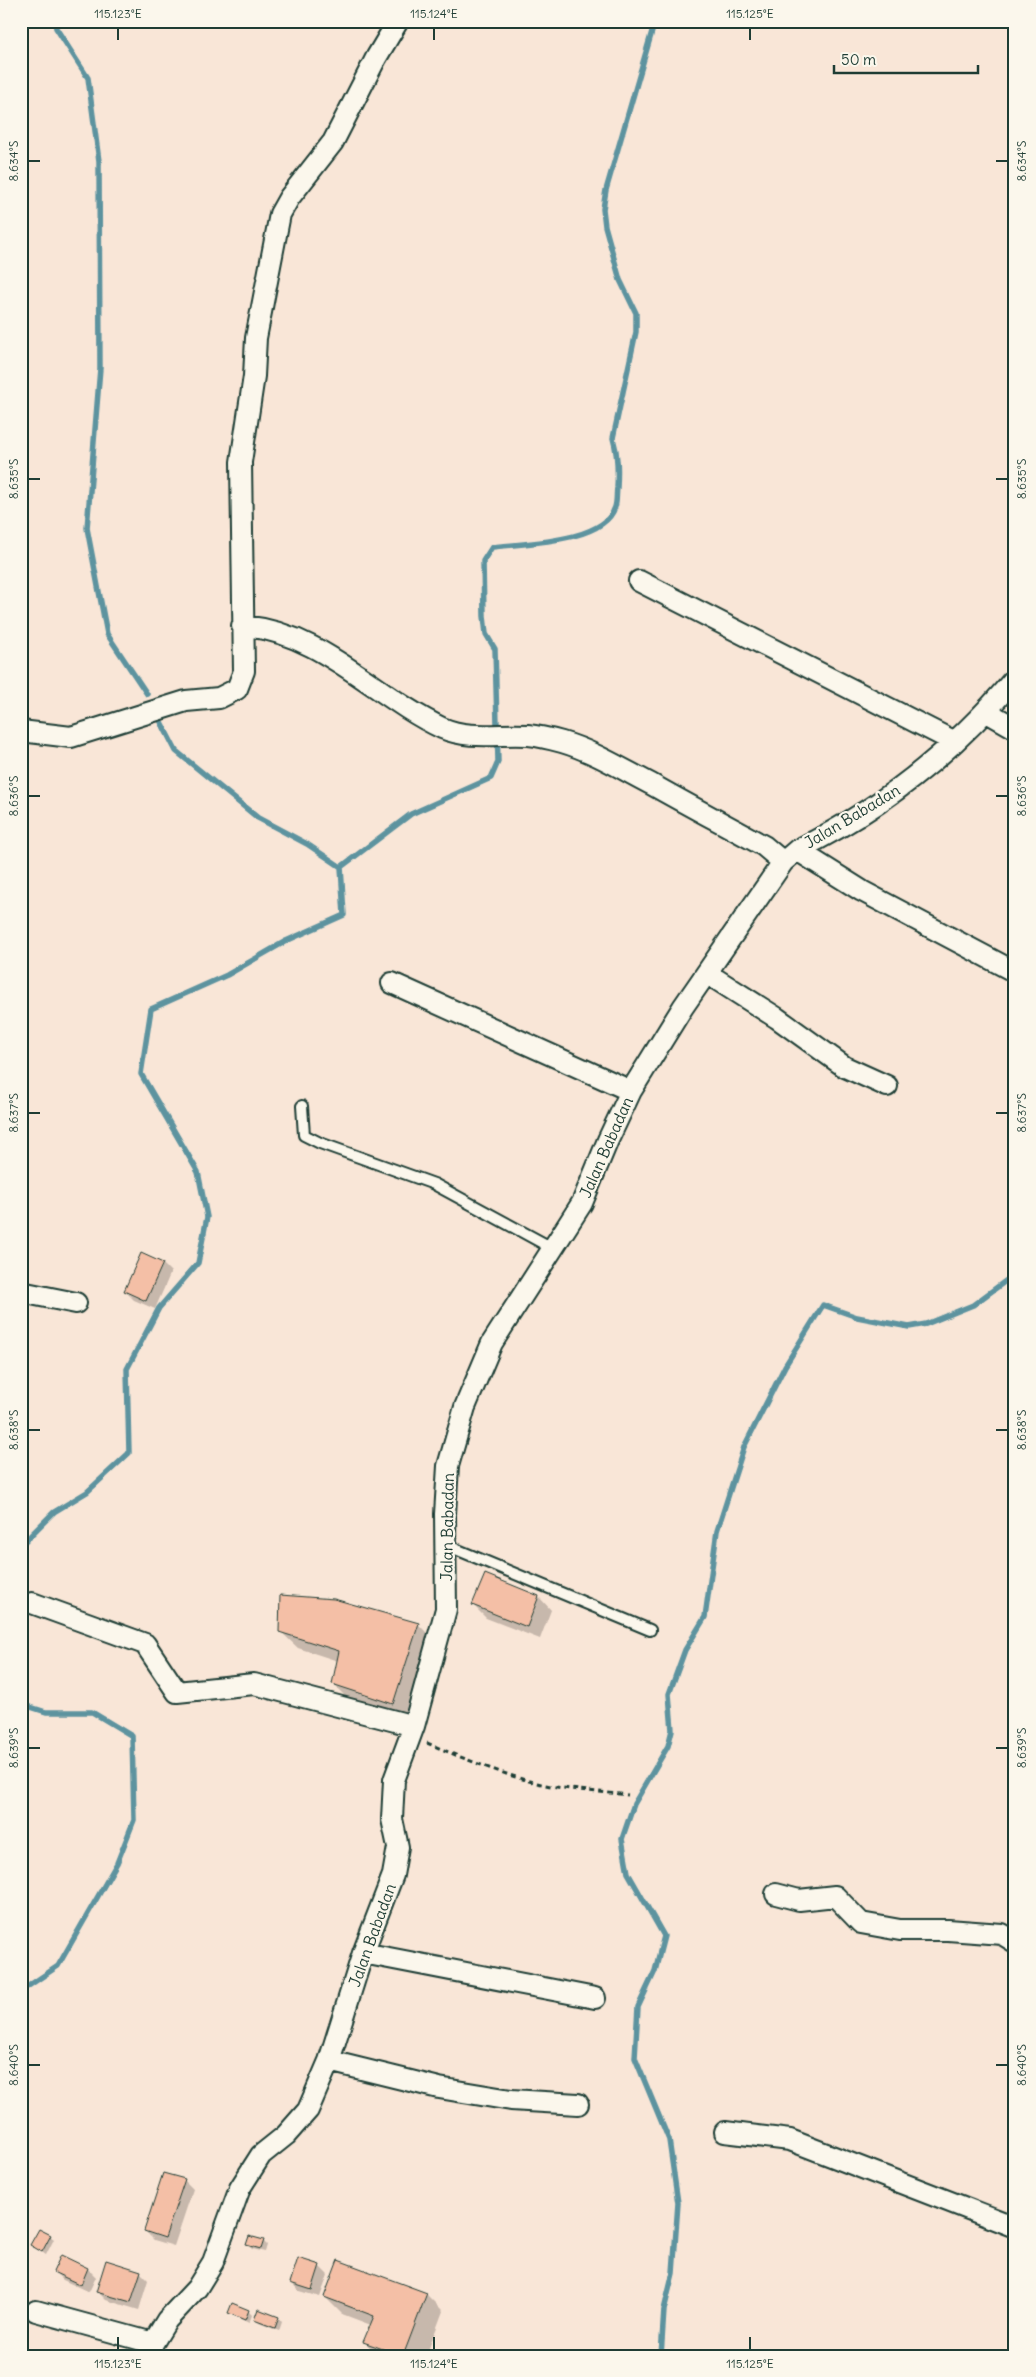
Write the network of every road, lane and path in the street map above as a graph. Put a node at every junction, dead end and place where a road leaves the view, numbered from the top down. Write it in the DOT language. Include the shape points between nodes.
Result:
graph roads {
  1 [pos="398,21"];
  2 [pos="639,581"];
  3 [pos="242,626"];
  4 [pos="1015,678"];
  5 [pos="987,712"];
  6 [pos="1015,728"];
  7 [pos="21,731"];
  8 [pos="953,741"];
  9 [pos="790,856"];
  10 [pos="1015,972"];
  11 [pos="708,974"];
  12 [pos="392,983"];
  13 [pos="888,1086"];
  14 [pos="631,1091"];
  15 [pos="302,1106"];
  16 [pos="552,1248"];
  17 [pos="21,1292"];
  18 [pos="76,1303"];
  19 [pos="446,1545"];
  20 [pos="32,1603"];
  21 [pos="650,1630"];
  22 [pos="412,1731"];
  23 [pos="628,1795"];
  24 [pos="776,1894"];
  25 [pos="1015,1942"];
  26 [pos="363,1953"];
  27 [pos="596,1998"];
  28 [pos="329,2061"];
  29 [pos="578,2104"];
  30 [pos="725,2132"];
  31 [pos="1015,2227"];
  32 [pos="36,2311"];
  33 [pos="151,2349"];
  1 -- 3 [label="street" via="333,142 280,214 256,338 254,376 241,462"];
  2 -- 8 [label="street"];
  3 -- 7 [label="street" via="244,671 237,689 218,698 186,701 71,737"];
  3 -- 9 [label="street" via="302,640 443,728 463,734 530,735 563,742 607,760 764,846"];
  4 -- 5 [label="street, Jalan Babadan"];
  5 -- 6 [label="street"];
  5 -- 8 [label="street, Jalan Babadan"];
  8 -- 9 [label="street, Jalan Babadan" via="895,793"];
  9 -- 10 [label="street"];
  9 -- 11 [label="street, Jalan Babadan"];
  11 -- 13 [label="street" via="777,1018 844,1068"];
  11 -- 14 [label="street, Jalan Babadan" via="683,1007"];
  12 -- 14 [label="street"];
  14 -- 16 [label="street, Jalan Babadan" via="582,1203"];
  15 -- 16 [label="lane" via="304,1135 434,1184"];
  16 -- 19 [label="street, Jalan Babadan" via="492,1343 465,1407 448,1466 444,1514"];
  17 -- 18 [label="street"];
  19 -- 21 [label="lane"];
  19 -- 22 [label="street, Jalan Babadan" via="446,1609"];
  20 -- 22 [label="street" via="145,1644 177,1692 254,1684"];
  22 -- 23 [label="path" via="469,1761 530,1781"];
  22 -- 26 [label="street, Jalan Babadan" via="394,1780 392,1819 398,1847 393,1876"];
  24 -- 25 [label="street" via="799,1900 835,1896 861,1923 900,1930 1002,1934"];
  26 -- 27 [label="street"];
  26 -- 28 [label="street, Jalan Babadan"];
  28 -- 29 [label="street" via="448,2089 512,2100"];
  28 -- 33 [label="street, Jalan Babadan" via="308,2110 286,2135 261,2155 240,2188 214,2262 197,2288 167,2320"];
  30 -- 31 [label="street" via="790,2140"];
  32 -- 33 [label="street"];
}
